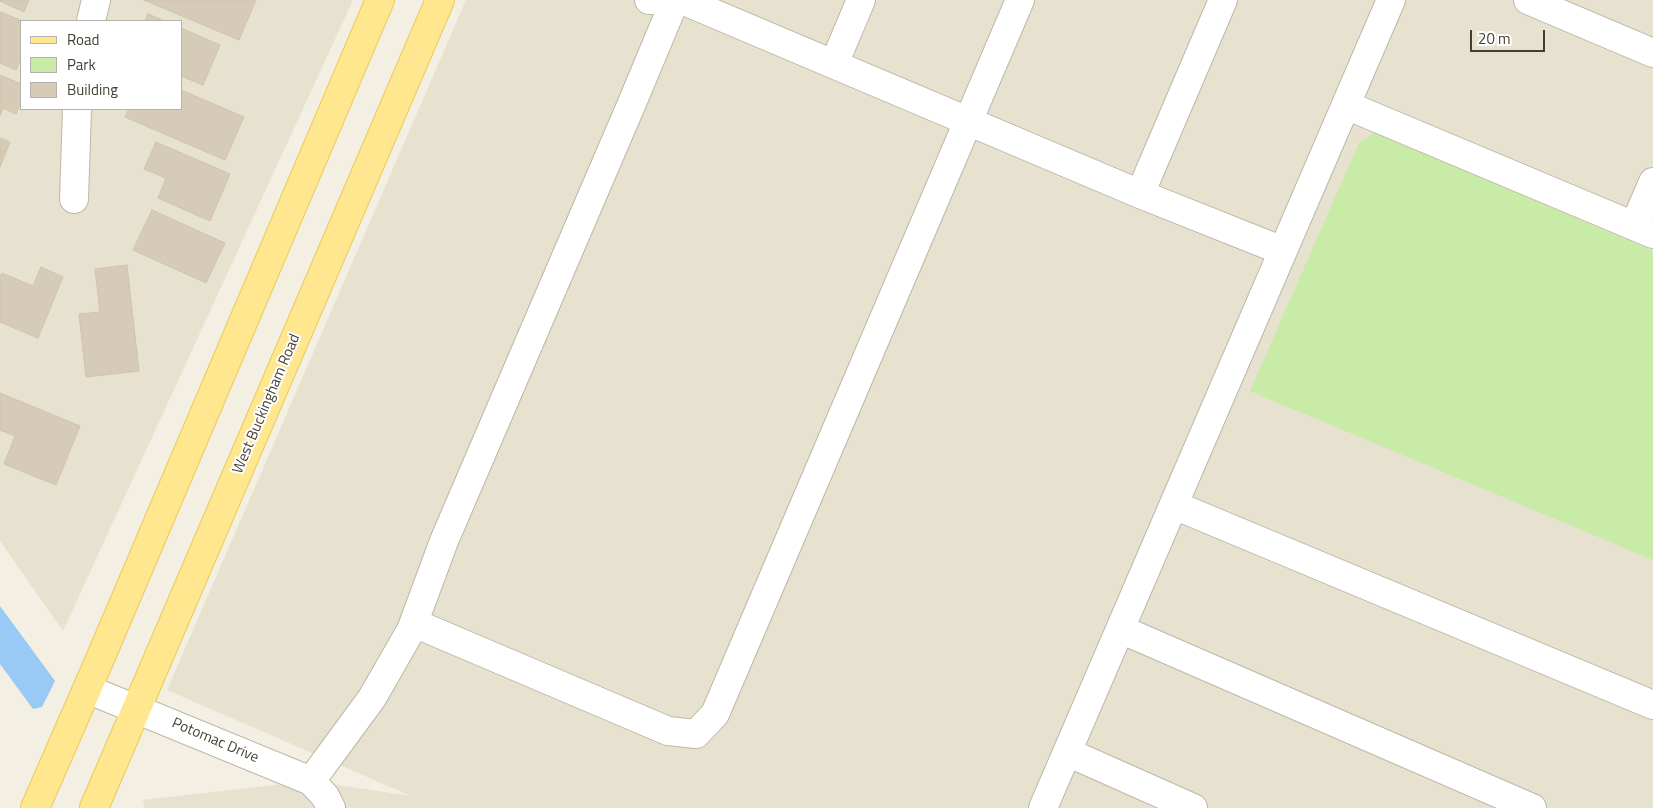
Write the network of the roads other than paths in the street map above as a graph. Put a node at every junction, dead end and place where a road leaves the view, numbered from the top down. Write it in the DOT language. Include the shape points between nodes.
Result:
graph roads {
  1 [pos="96,0"];
  2 [pos="380,0"];
  3 [pos="440,0"];
  4 [pos="674,0"];
  5 [pos="682,0"];
  6 [pos="861,0"];
  7 [pos="1020,0"];
  8 [pos="1223,0"];
  9 [pos="1391,0"];
  10 [pos="1528,0"];
  11 [pos="1562,6"];
  12 [pos="91,20"];
  13 [pos="1653,53"];
  14 [pos="834,64"];
  15 [pos="1346,105"];
  16 [pos="77,110"];
  17 [pos="968,120"];
  18 [pos="1653,182"];
  19 [pos="1140,194"];
  20 [pos="74,198"];
  21 [pos="1644,230"];
  22 [pos="1283,251"];
  23 [pos="1174,505"];
  24 [pos="414,623"];
  25 [pos="1120,629"];
  26 [pos="87,689"];
  27 [pos="1653,705"];
  28 [pos="137,709"];
  29 [pos="1067,752"];
  30 [pos="311,781"];
  31 [pos="35,808"];
  32 [pos="94,808"];
  33 [pos="331,808"];
  34 [pos="1043,808"];
  35 [pos="1193,808"];
  36 [pos="1532,808"];
  1 -- 12 [label="street"];
  2 -- 26 [label="main road"];
  3 -- 28 [label="main road, West Buckingham Road"];
  4 -- 24 [label="street" via="444,541"];
  5 -- 14 [label="street"];
  6 -- 14 [label="street"];
  7 -- 17 [label="street"];
  8 -- 19 [label="street"];
  9 -- 15 [label="street"];
  10 -- 11 [label="street"];
  11 -- 13 [label="street"];
  14 -- 17 [label="street"];
  15 -- 21 [label="street"];
  15 -- 22 [label="street"];
  16 -- 20 [label="street"];
  17 -- 19 [label="street"];
  17 -- 24 [label="street" via="715,714 696,734 668,731"];
  18 -- 21 [label="street"];
  19 -- 22 [label="street"];
  22 -- 23 [label="street"];
  23 -- 25 [label="street"];
  23 -- 27 [label="street"];
  24 -- 30 [label="street" via="372,698"];
  25 -- 29 [label="street"];
  25 -- 36 [label="street"];
  26 -- 28 [label="street, Potomac Drive"];
  26 -- 31 [label="main road"];
  28 -- 30 [label="street, Potomac Drive"];
  28 -- 32 [label="main road, West Buckingham Road"];
  29 -- 34 [label="street"];
  29 -- 35 [label="street"];
  30 -- 33 [label="street, Potomac Drive"];
}
